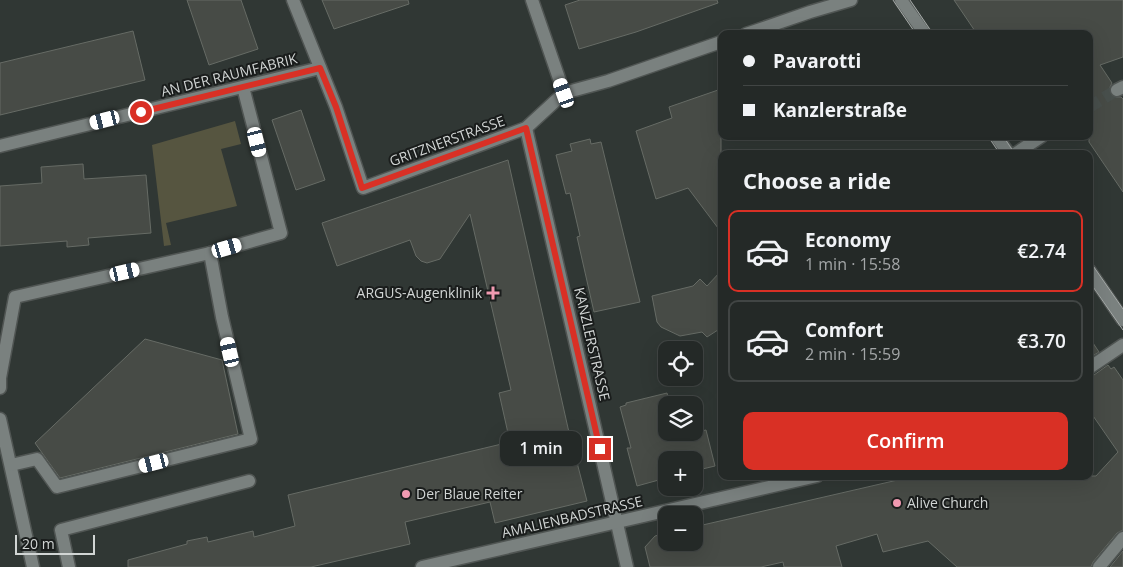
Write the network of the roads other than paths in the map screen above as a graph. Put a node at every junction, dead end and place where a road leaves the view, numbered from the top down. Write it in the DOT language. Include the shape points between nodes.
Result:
graph roads {
  1 [pos="293,0"];
  2 [pos="532,0"];
  3 [pos="851,0"];
  4 [pos="901,0"];
  5 [pos="758,30"];
  6 [pos="922,30"];
  7 [pos="718,43"];
  8 [pos="320,68"];
  9 [pos="243,87"];
  10 [pos="564,93"];
  11 [pos="526,128"];
  12 [pos="1036,140"];
  13 [pos="0,146"];
  14 [pos="1021,150"];
  15 [pos="210,253"];
  16 [pos="1093,276"];
  17 [pos="1123,320"];
  18 [pos="1123,345"];
  19 [pos="1093,365"];
  20 [pos="0,388"];
  21 [pos="0,420"];
  22 [pos="11,465"];
  23 [pos="799,480"];
  24 [pos="249,481"];
  25 [pos="617,521"];
  26 [pos="1123,538"];
  27 [pos="33,567"];
  28 [pos="69,567"];
  29 [pos="422,567"];
  30 [pos="628,567"];
  31 [pos="1099,567"];
  1 -- 8 [label="street, GRITZNERSTRASSE"];
  2 -- 10 [label="street"];
  3 -- 5 [label="street"];
  4 -- 6 [label="street"];
  7 -- 10 [label="street, GRITZNERSTRASSE"];
  8 -- 9 [label="street, AN DER RAUMFABRIK"];
  8 -- 11 [label="street, GRITZNERSTRASSE" via="362,188"];
  9 -- 13 [label="street, AN DER RAUMFABRIK"];
  9 -- 15 [label="street" via="281,233"];
  10 -- 11 [label="street, GRITZNERSTRASSE"];
  11 -- 25 [label="street, KANZLERSTRASSE"];
  12 -- 14 [label="street"];
  15 -- 20 [label="street" via="15,297"];
  15 -- 22 [label="street" via="251,439 57,487 37,459"];
  16 -- 17 [label="street"];
  18 -- 19 [label="street"];
  21 -- 22 [label="street"];
  22 -- 27 [label="street"];
  23 -- 25 [label="street, AMALIENBADSTRASSE"];
  24 -- 28 [label="street" via="61,530"];
  25 -- 29 [label="street, AMALIENBADSTRASSE"];
  25 -- 30 [label="street, KANZLERSTRASSE"];
  26 -- 31 [label="street"];
}
